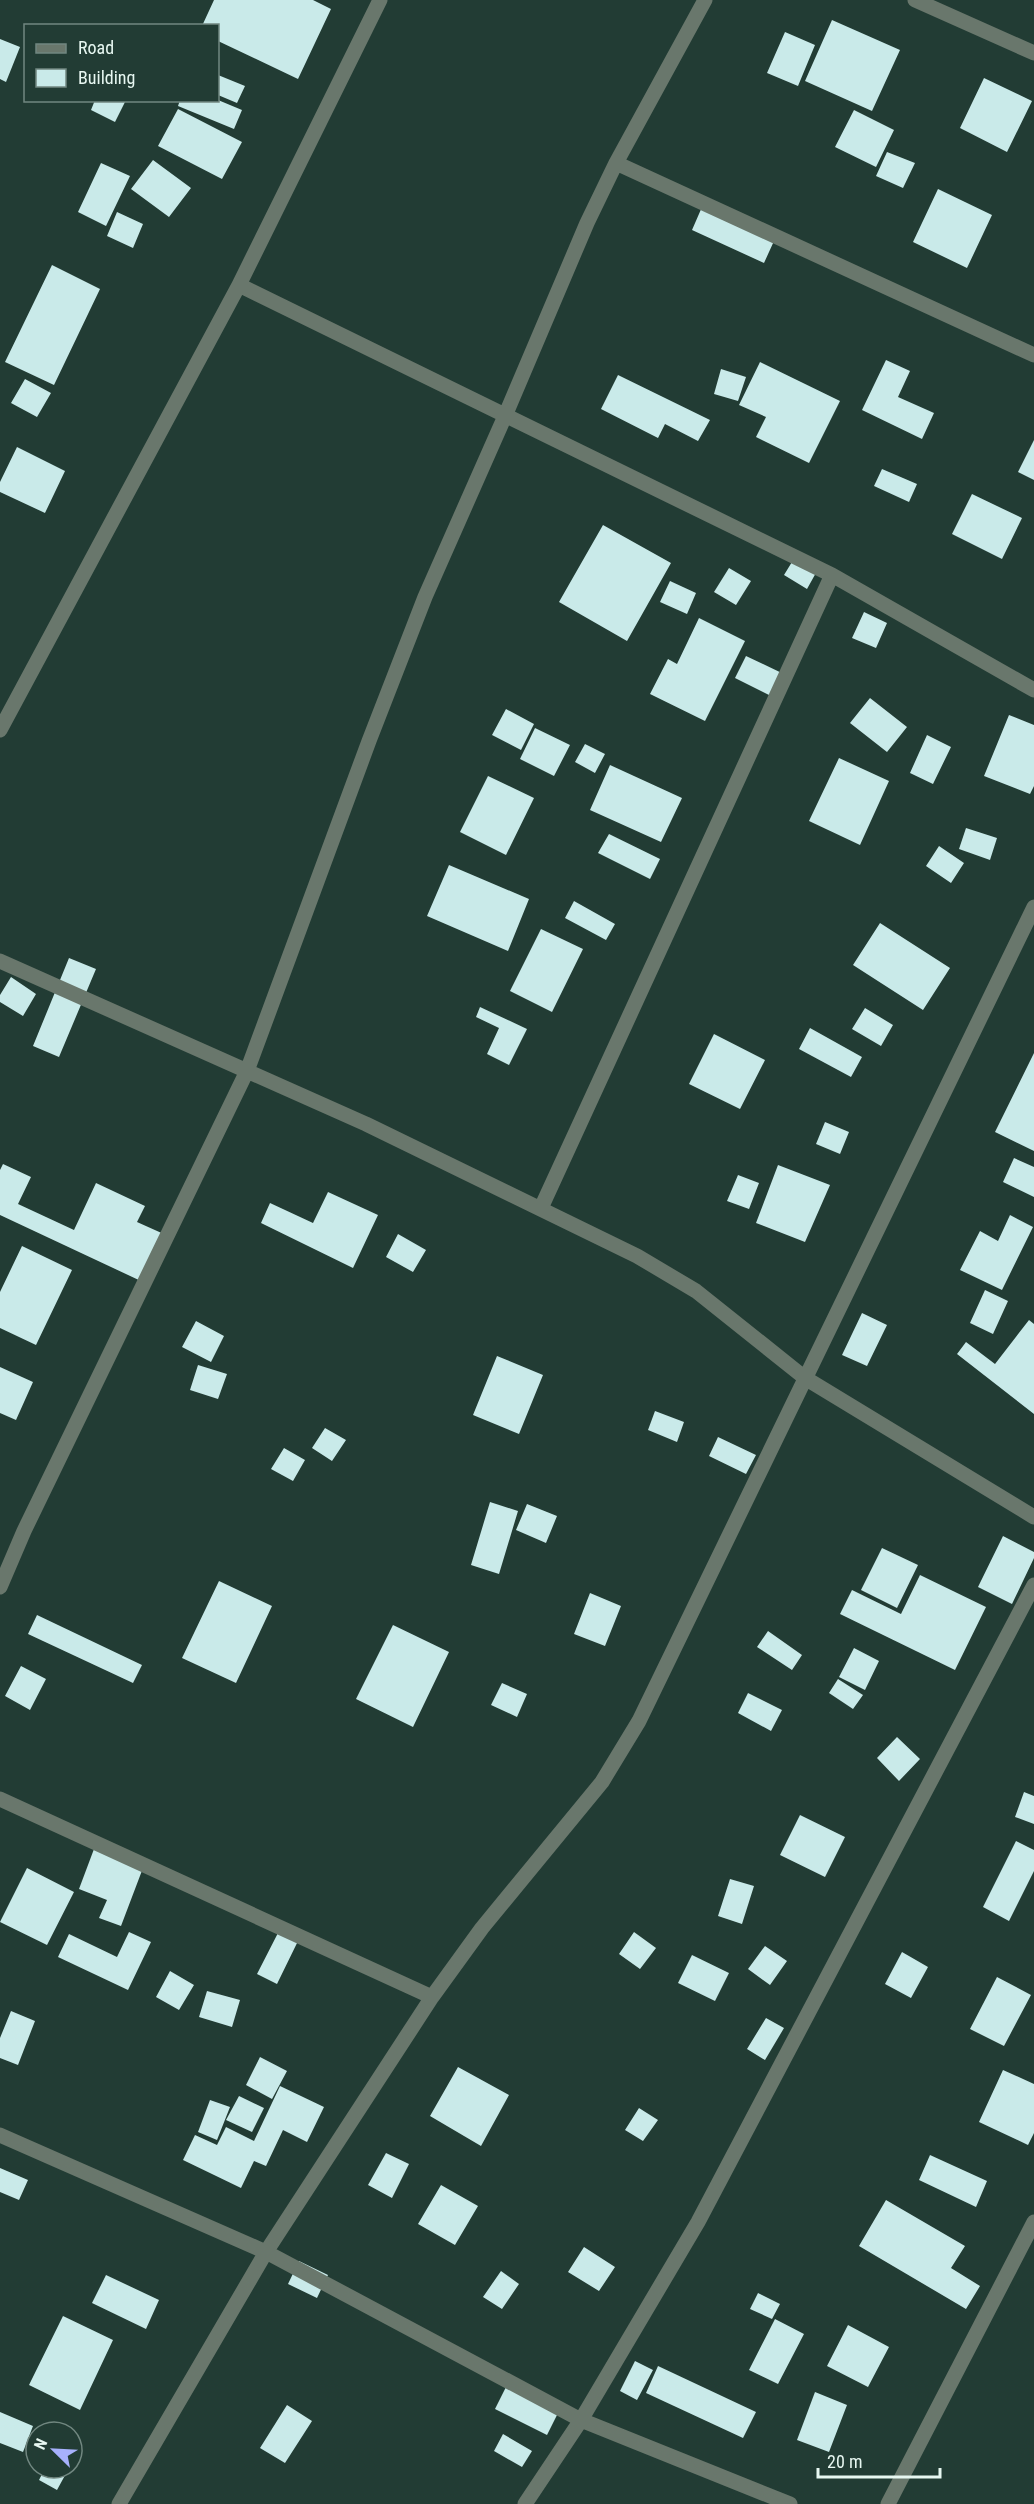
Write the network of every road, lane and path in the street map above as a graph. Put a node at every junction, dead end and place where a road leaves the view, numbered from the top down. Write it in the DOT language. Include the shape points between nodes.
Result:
graph roads {
  1 [pos="380,0"];
  2 [pos="705,0"];
  3 [pos="915,0"];
  4 [pos="1034,53"];
  5 [pos="616,163"];
  6 [pos="239,285"];
  7 [pos="1034,355"];
  8 [pos="505,416"];
  9 [pos="832,575"];
  10 [pos="1034,690"];
  11 [pos="0,730"];
  12 [pos="1034,907"];
  13 [pos="0,961"];
  14 [pos="247,1071"];
  15 [pos="541,1208"];
  16 [pos="805,1378"];
  17 [pos="1034,1517"];
  18 [pos="1034,1585"];
  19 [pos="0,1587"];
  20 [pos="0,1799"];
  21 [pos="432,1996"];
  22 [pos="0,2135"];
  23 [pos="1034,2222"];
  24 [pos="266,2252"];
  25 [pos="581,2420"];
  26 [pos="756,2498"];
  27 [pos="119,2504"];
  28 [pos="525,2504"];
  29 [pos="790,2504"];
  30 [pos="888,2504"];
  1 -- 6 [label="street"];
  2 -- 5 [label="street"];
  3 -- 4 [label="street"];
  5 -- 7 [label="street"];
  5 -- 8 [label="street"];
  6 -- 8 [label="street"];
  6 -- 11 [label="street"];
  8 -- 9 [label="street"];
  8 -- 14 [label="street" via="425,597"];
  9 -- 10 [label="street"];
  9 -- 15 [label="street"];
  12 -- 16 [label="street"];
  13 -- 14 [label="street"];
  14 -- 15 [label="street"];
  14 -- 19 [label="street"];
  15 -- 16 [label="street" via="696,1291"];
  16 -- 17 [label="street"];
  16 -- 21 [label="street" via="639,1721 602,1782 482,1928"];
  18 -- 25 [label="street" via="698,2222"];
  20 -- 21 [label="street"];
  21 -- 24 [label="street"];
  22 -- 24 [label="street"];
  23 -- 30 [label="street"];
  24 -- 25 [label="street"];
  24 -- 27 [label="street"];
  25 -- 26 [label="street"];
  25 -- 28 [label="street"];
  26 -- 29 [label="street"];
}
